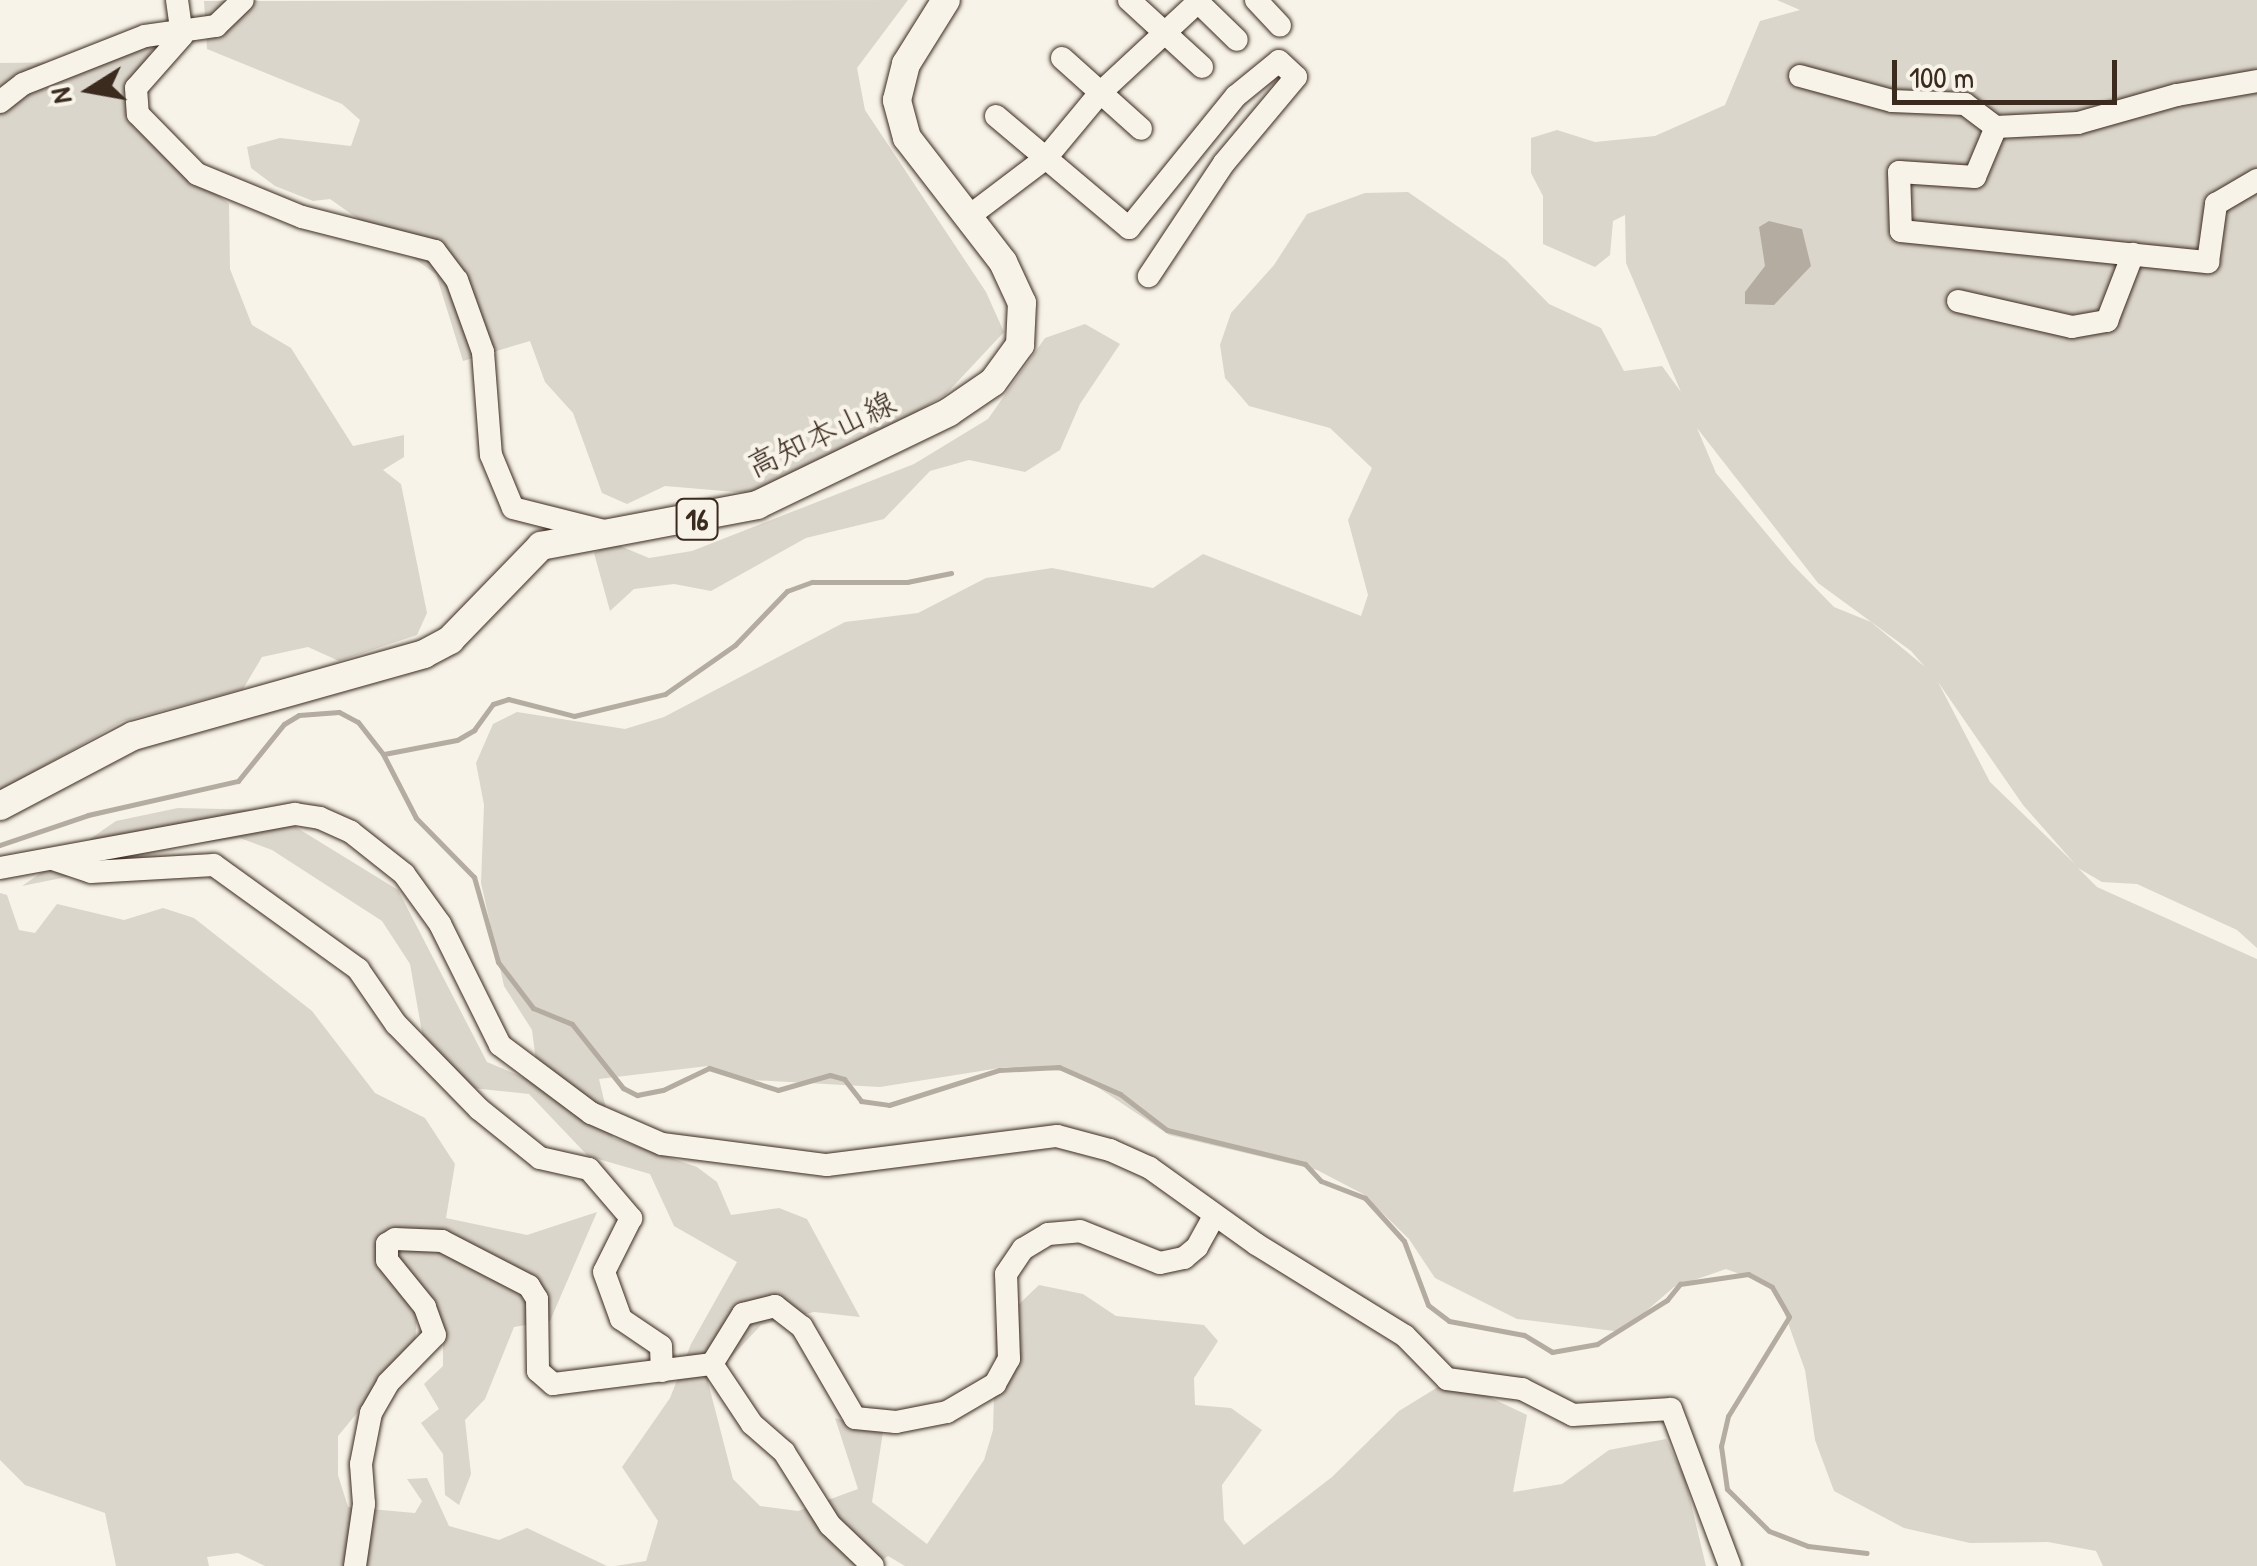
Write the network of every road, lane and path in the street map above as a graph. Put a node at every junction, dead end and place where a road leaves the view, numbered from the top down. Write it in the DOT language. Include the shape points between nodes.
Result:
graph roads {
  1 [pos="177,0"];
  2 [pos="243,0"];
  3 [pos="946,0"];
  4 [pos="1129,0"];
  5 [pos="1256,0"];
  6 [pos="1199,1"];
  7 [pos="1280,26"];
  8 [pos="1162,32"];
  9 [pos="182,36"];
  10 [pos="1237,40"];
  11 [pos="1062,58"];
  12 [pos="1202,67"];
  13 [pos="1800,76"];
  14 [pos="2257,81"];
  15 [pos="1100,93"];
  16 [pos="0,102"];
  17 [pos="996,116"];
  18 [pos="1996,127"];
  19 [pos="1141,129"];
  20 [pos="1046,158"];
  21 [pos="2257,180"];
  22 [pos="968,217"];
  23 [pos="2134,254"];
  24 [pos="1150,276"];
  25 [pos="1958,301"];
  26 [pos="604,531"];
  27 [pos="0,806"];
  28 [pos="50,858"];
  29 [pos="0,868"];
  30 [pos="1214,1216"];
  31 [pos="712,1364"];
  32 [pos="662,1371"];
  33 [pos="355,1566"];
  34 [pos="873,1566"];
  35 [pos="1730,1566"];
  1 -- 9 [label="street"];
  2 -- 9 [label="street" via="216,26"];
  3 -- 22 [label="main road, 高知本山線 / 16" via="906,64 897,100 906,138"];
  4 -- 8 [label="street"];
  5 -- 7 [label="street"];
  6 -- 8 [label="street"];
  6 -- 10 [label="street"];
  8 -- 12 [label="street"];
  8 -- 15 [label="street"];
  9 -- 16 [label="street" via="145,36 23,84"];
  9 -- 26 [label="street" via="136,88 138,114 197,174 302,217 435,251 456,280 483,352 491,456 513,508"];
  11 -- 15 [label="street"];
  13 -- 18 [label="street" via="1892,101 1965,104"];
  14 -- 18 [label="street" via="2178,94 2078,123"];
  15 -- 19 [label="street"];
  15 -- 20 [label="street"];
  17 -- 20 [label="street"];
  18 -- 23 [label="street" via="1975,177 1898,172 1901,231"];
  20 -- 22 [label="street"];
  20 -- 24 [label="street" via="1129,228 1236,96 1278,61 1296,77 1224,163"];
  21 -- 23 [label="street" via="2216,204 2208,262"];
  22 -- 26 [label="main road, 高知本山線 / 16" via="1003,262 1022,303 1020,346 993,382 949,412 757,505"];
  23 -- 25 [label="street" via="2107,321 2072,327"];
  26 -- 27 [label="main road, 高知本山線 / 16" via="541,546 450,640 424,654 133,736"];
  28 -- 29 [label="street"];
  28 -- 30 [label="street" via="295,814 320,818 351,832 404,874 440,924 500,1045 591,1113 662,1144 827,1165 1057,1136 1150,1168"];
  28 -- 32 [label="street" via="91,872 214,865 358,969 396,1024 479,1109 540,1158 589,1169 631,1218 604,1272 621,1319 661,1346"];
  30 -- 31 [label="street" via="1197,1247 1160,1263 1080,1231 1048,1234 1023,1249 1006,1274 1009,1360 995,1384 947,1412 896,1422 855,1418 802,1326 776,1306 742,1314"];
  30 -- 35 [label="street" via="1406,1336 1447,1379 1522,1389 1573,1415 1671,1409"];
  31 -- 32 [label="street"];
  31 -- 34 [label="street" via="752,1424 784,1452 830,1525"];
  32 -- 33 [label="street" via="553,1384 538,1371 537,1299 529,1286 442,1241 386,1244 392,1270 425,1306 435,1335 388,1383 371,1413 360,1464 364,1504"];
}
